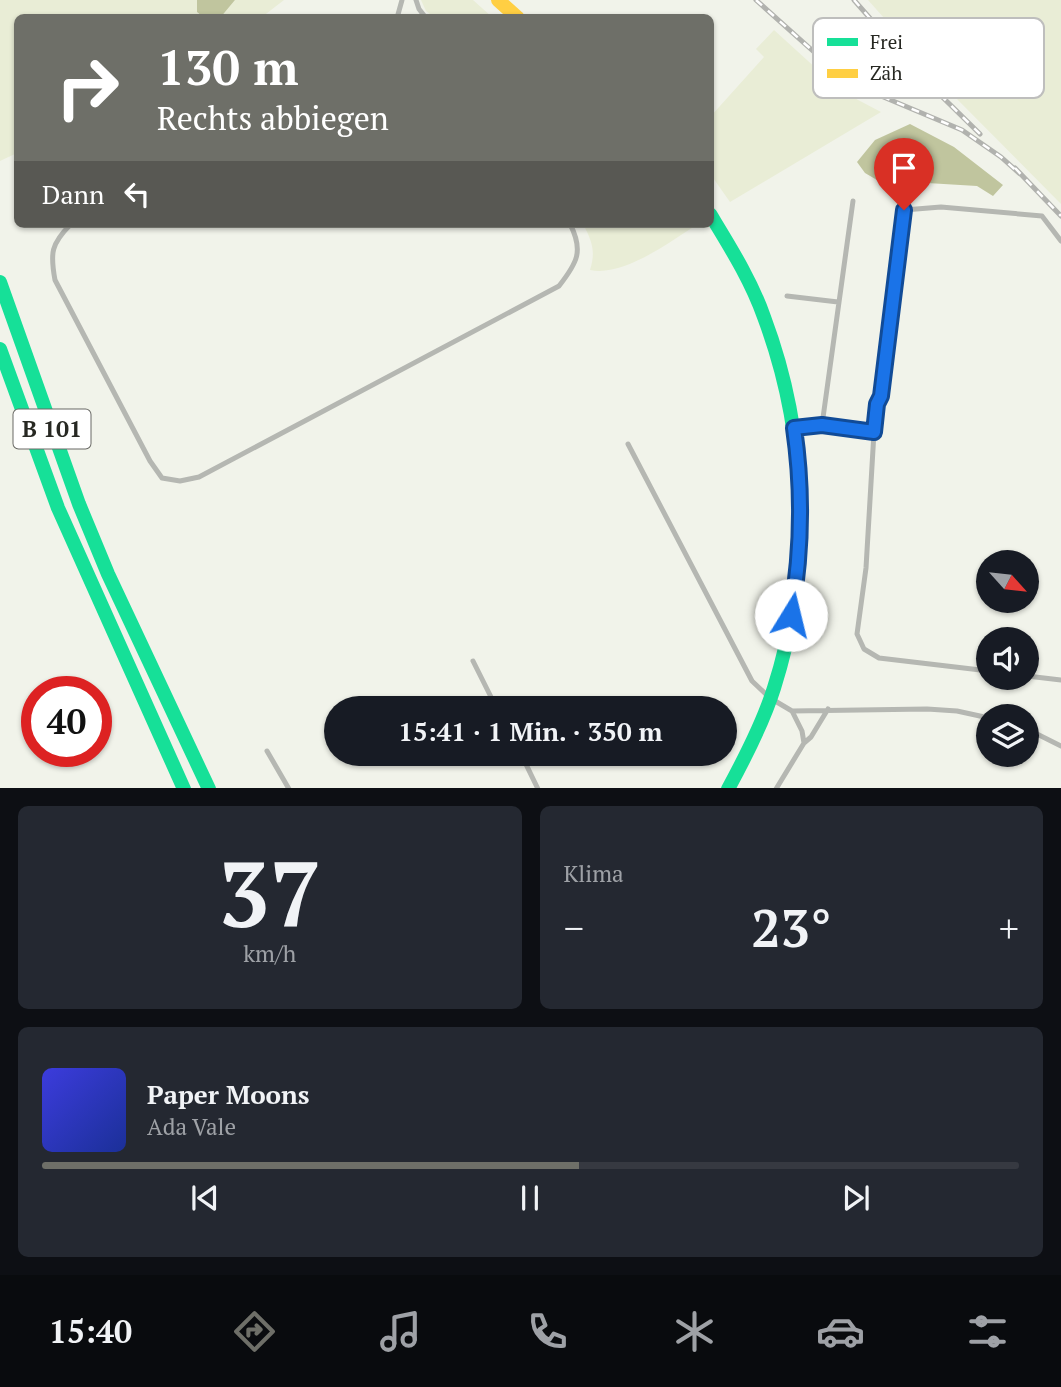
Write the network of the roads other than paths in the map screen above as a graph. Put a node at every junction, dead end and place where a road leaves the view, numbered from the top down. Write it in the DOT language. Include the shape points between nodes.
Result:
graph roads {
  1 [pos="498,0"];
  2 [pos="514,14"];
  3 [pos="853,201"];
  4 [pos="714,221"];
  5 [pos="67,228"];
  6 [pos="572,228"];
  7 [pos="1061,240"];
  8 [pos="0,282"];
  9 [pos="787,296"];
  10 [pos="838,302"];
  11 [pos="0,349"];
  12 [pos="822,425"];
  13 [pos="794,428"];
  14 [pos="874,432"];
  15 [pos="628,444"];
  16 [pos="472,661"];
  17 [pos="976,669"];
  18 [pos="1039,677"];
  19 [pos="1061,680"];
  20 [pos="490,696"];
  21 [pos="770,698"];
  22 [pos="828,709"];
  23 [pos="792,711"];
  24 [pos="976,715"];
  25 [pos="1039,735"];
  26 [pos="804,743"];
  27 [pos="1061,746"];
  28 [pos="267,751"];
  29 [pos="527,766"];
  30 [pos="184,788"];
  31 [pos="209,788"];
  32 [pos="288,788"];
  33 [pos="538,788"];
  34 [pos="729,788"];
  35 [pos="777,788"];
  1 -- 2 [label="main road"];
  3 -- 10 [label="lane"];
  4 -- 13 [label="main road" via="748,277 772,335"];
  5 -- 6 [label="lane" via="56,239 51,259 55,280 150,461 162,478 180,481 199,477 559,286 573,269 579,251"];
  7 -- 14 [label="lane" via="1042,216 941,207 904,210"];
  8 -- 31 [label="main road, B 101" via="79,504"];
  9 -- 10 [label="lane"];
  10 -- 12 [label="lane"];
  11 -- 30 [label="main road, B 101" via="58,508"];
  12 -- 13 [label="lane"];
  12 -- 14 [label="lane"];
  13 -- 21 [label="main road" via="800,540 795,594"];
  14 -- 17 [label="lane" via="857,635 864,649 879,658"];
  15 -- 21 [label="lane" via="752,681"];
  16 -- 20 [label="lane"];
  18 -- 19 [label="lane"];
  21 -- 23 [label="lane"];
  21 -- 34 [label="main road"];
  22 -- 23 [label="lane"];
  22 -- 24 [label="lane" via="927,709"];
  22 -- 26 [label="lane"];
  23 -- 26 [label="lane"];
  25 -- 27 [label="lane"];
  26 -- 35 [label="lane"];
  28 -- 32 [label="lane"];
  29 -- 33 [label="lane"];
}
